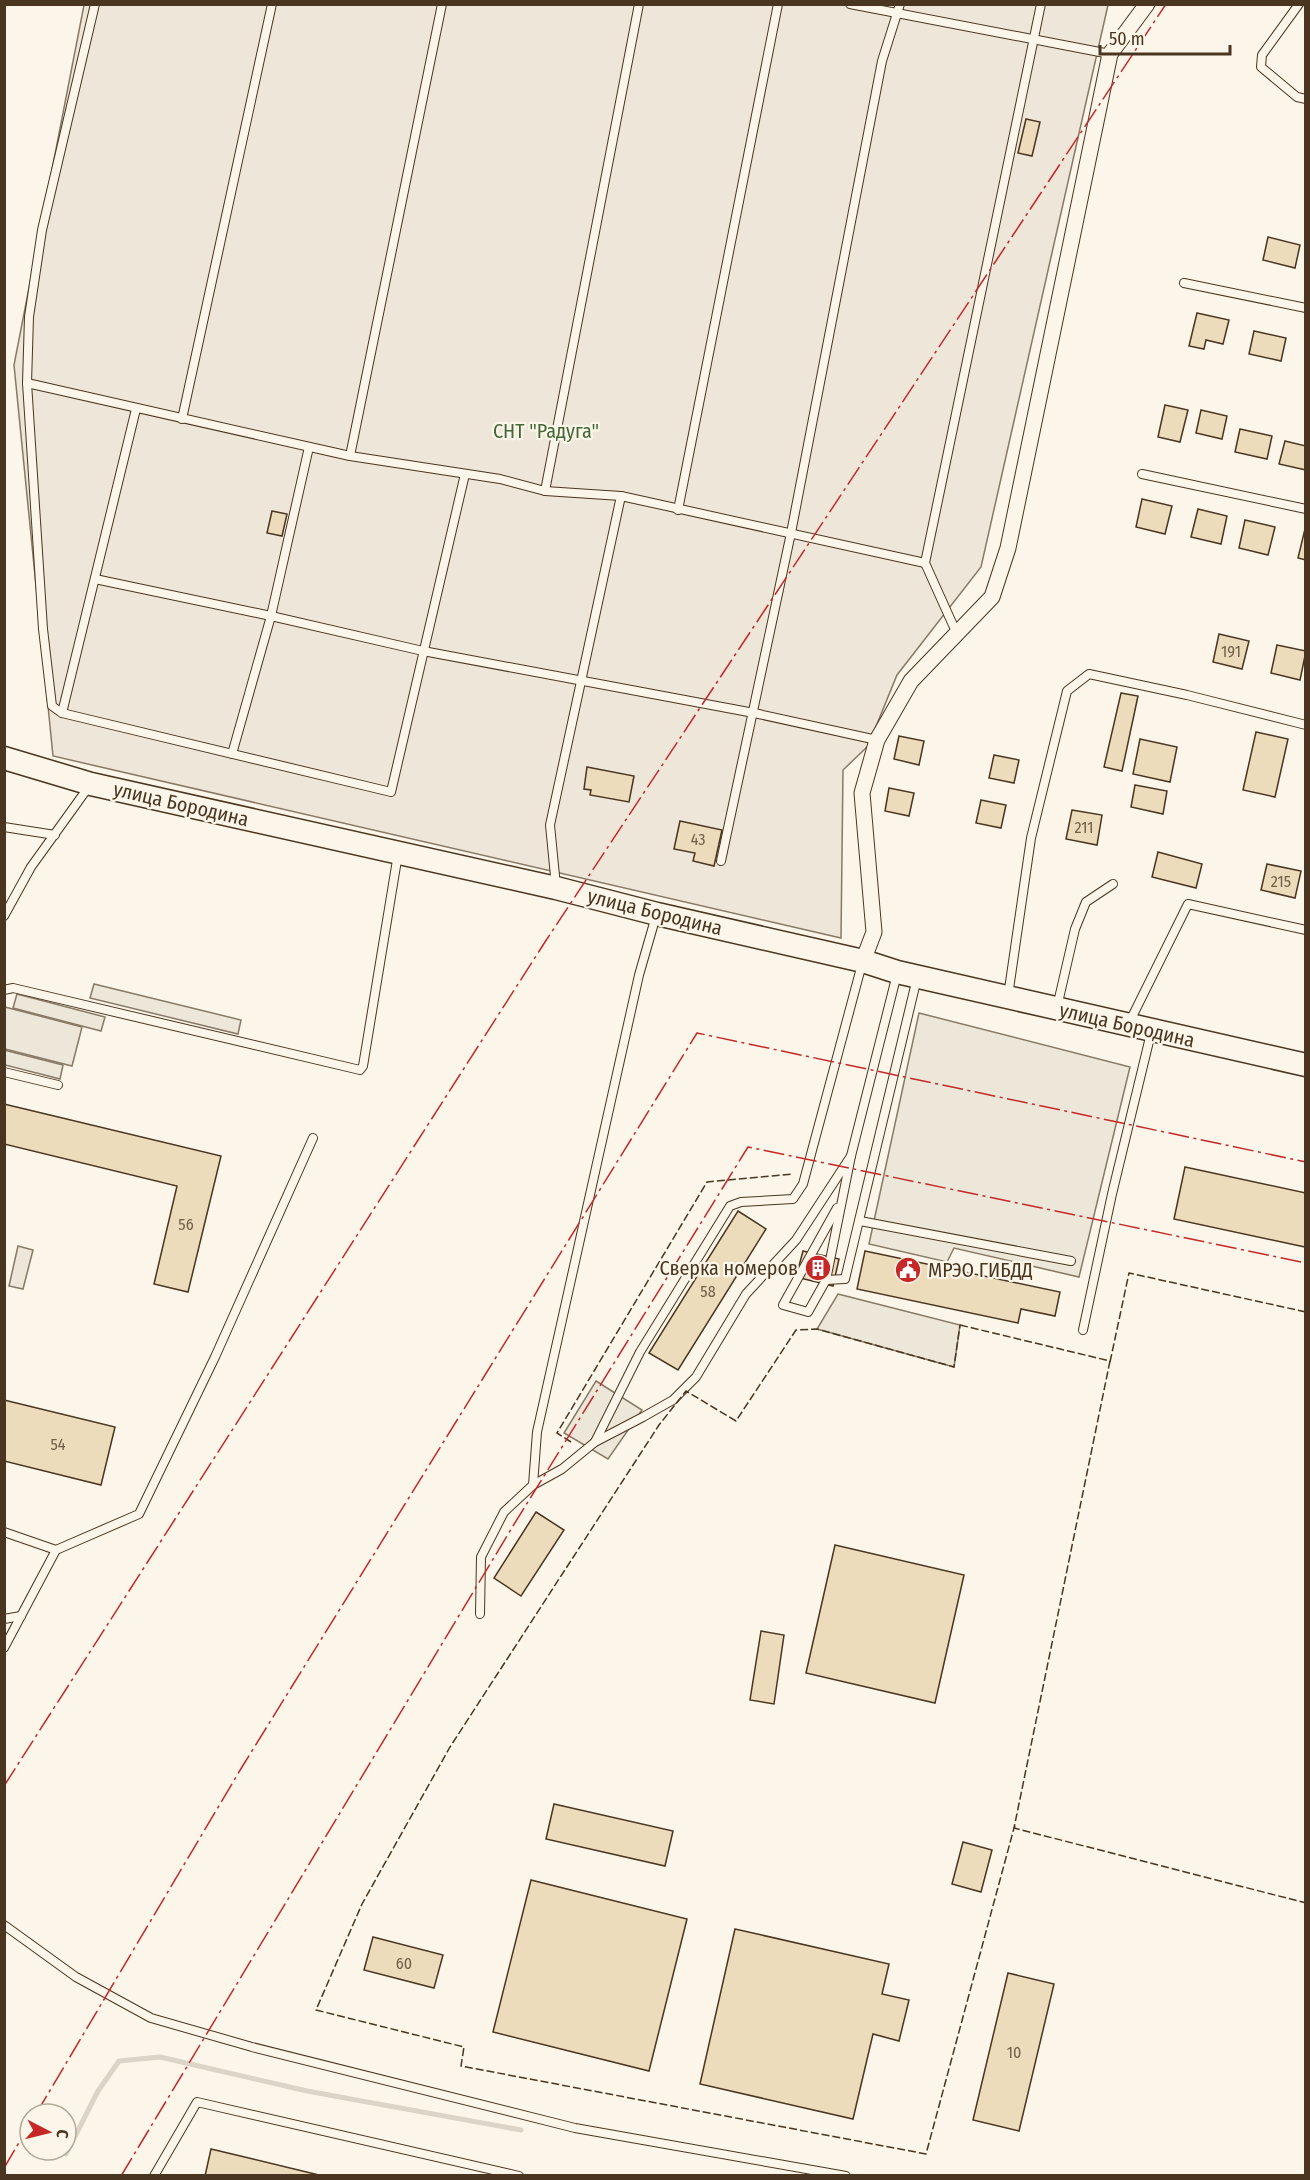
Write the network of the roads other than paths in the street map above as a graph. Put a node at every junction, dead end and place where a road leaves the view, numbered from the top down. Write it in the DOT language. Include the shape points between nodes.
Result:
graph roads {
  1 [pos="95,4"];
  2 [pos="272,4"];
  3 [pos="442,4"];
  4 [pos="639,4"];
  5 [pos="778,4"];
  6 [pos="850,4"];
  7 [pos="900,4"];
  8 [pos="1041,4"];
  9 [pos="1147,4"];
  10 [pos="1299,4"];
  11 [pos="898,15"];
  12 [pos="1034,39"];
  13 [pos="1110,54"];
  14 [pos="1305,99"];
  15 [pos="1184,283"];
  16 [pos="1305,308"];
  17 [pos="27,383"];
  18 [pos="136,409"];
  19 [pos="182,419"];
  20 [pos="309,447"];
  21 [pos="350,456"];
  22 [pos="465,474"];
  23 [pos="1142,474"];
  24 [pos="545,491"];
  25 [pos="621,496"];
  26 [pos="1305,509"];
  27 [pos="678,510"];
  28 [pos="791,532"];
  29 [pos="925,563"];
  30 [pos="95,579"];
  31 [pos="271,616"];
  32 [pos="957,635"];
  33 [pos="423,651"];
  34 [pos="581,682"];
  35 [pos="62,713"];
  36 [pos="754,713"];
  37 [pos="1305,725"];
  38 [pos="877,740"];
  39 [pos="232,754"];
  40 [pos="4,758"];
  41 [pos="91,784"];
  42 [pos="4,827"];
  43 [pos="55,835"];
  44 [pos="398,853"];
  45 [pos="721,861"];
  46 [pos="1113,884"];
  47 [pos="556,888"];
  48 [pos="657,914"];
  49 [pos="4,916"];
  50 [pos="1305,930"];
  51 [pos="863,961"];
  52 [pos="907,975"];
  53 [pos="4,990"];
  54 [pos="1008,998"];
  55 [pos="1056,1009"];
  56 [pos="1128,1025"];
  57 [pos="1151,1030"];
  58 [pos="1305,1065"];
  59 [pos="4,1072"];
  60 [pos="58,1085"];
  61 [pos="312,1138"];
  62 [pos="852,1156"];
  63 [pos="841,1202"];
  64 [pos="860,1221"];
  65 [pos="1071,1261"];
  66 [pos="826,1280"];
  67 [pos="1083,1330"];
  68 [pos="595,1442"];
  69 [pos="533,1485"];
  70 [pos="4,1532"];
  71 [pos="56,1550"];
  72 [pos="480,1614"];
  73 [pos="21,1616"];
  74 [pos="4,1619"];
  75 [pos="4,1648"];
  76 [pos="4,1925"];
  77 [pos="154,2175"];
  78 [pos="519,2175"];
  79 [pos="846,2175"];
  1 -- 17 [label="lane" via="42,230 29,317"];
  2 -- 19 [label="lane"];
  3 -- 21 [label="lane"];
  4 -- 24 [label="lane"];
  5 -- 27 [label="lane"];
  6 -- 11 [label="lane"];
  7 -- 11 [label="lane"];
  8 -- 12 [label="lane"];
  9 -- 13 [label="street"];
  10 -- 14 [label="lane" via="1262,55 1261,67 1296,97"];
  11 -- 12 [label="lane"];
  11 -- 28 [label="lane" via="882,61"];
  12 -- 13 [label="lane"];
  12 -- 29 [label="lane"];
  13 -- 32 [label="street" via="1008,548 992,597"];
  15 -- 16 [label="lane"];
  17 -- 18 [label="lane"];
  17 -- 35 [label="lane" via="43,629 52,706"];
  18 -- 19 [label="lane"];
  18 -- 30 [label="lane"];
  19 -- 20 [label="lane"];
  20 -- 21 [label="lane"];
  20 -- 31 [label="lane"];
  21 -- 22 [label="lane"];
  22 -- 24 [label="lane"];
  22 -- 33 [label="lane"];
  23 -- 26 [label="lane"];
  24 -- 25 [label="lane"];
  25 -- 27 [label="lane"];
  25 -- 34 [label="lane"];
  27 -- 28 [label="lane"];
  28 -- 29 [label="lane"];
  28 -- 36 [label="lane"];
  29 -- 32 [label="lane"];
  30 -- 31 [label="lane"];
  30 -- 35 [label="lane"];
  31 -- 33 [label="lane"];
  31 -- 39 [label="lane"];
  32 -- 38 [label="street" via="911,681"];
  33 -- 34 [label="lane"];
  33 -- 39 [label="lane" via="391,792"];
  34 -- 36 [label="lane"];
  34 -- 47 [label="lane" via="550,825"];
  35 -- 39 [label="lane"];
  36 -- 38 [label="lane"];
  36 -- 45 [label="lane"];
  37 -- 54 [label="lane" via="1089,674 1067,691 1030,838"];
  38 -- 51 [label="street" via="862,793 874,932"];
  40 -- 41 [label="main road, улица Бородина"];
  41 -- 43 [label="lane"];
  41 -- 44 [label="main road, улица Бородина"];
  42 -- 43 [label="lane"];
  43 -- 49 [label="lane" via="31,867"];
  44 -- 47 [label="main road, улица Бородина"];
  44 -- 53 [label="lane" via="360,1070 13,988"];
  46 -- 55 [label="lane" via="1086,902 1075,929"];
  47 -- 48 [label="main road, улица Бородина"];
  48 -- 51 [label="main road, улица Бородина"];
  48 -- 69 [label="lane" via="639,975 537,1432"];
  50 -- 56 [label="lane" via="1188,904"];
  51 -- 52 [label="main road, улица Бородина"];
  51 -- 68 [label="lane" via="803,1184 793,1199 730,1206 640,1352"];
  52 -- 54 [label="main road, улица Бородина"];
  52 -- 62 [label="lane"];
  52 -- 64 [label="lane"];
  54 -- 55 [label="main road, улица Бородина"];
  55 -- 56 [label="main road, улица Бородина"];
  56 -- 57 [label="main road, улица Бородина"];
  57 -- 58 [label="main road, улица Бородина"];
  57 -- 67 [label="lane"];
  59 -- 60 [label="lane"];
  61 -- 71 [label="lane" via="215,1357 139,1514"];
  62 -- 63 [label="lane"];
  62 -- 68 [label="lane" via="796,1240 746,1294 696,1377 673,1400"];
  63 -- 66 [label="lane"];
  63 -- 66 [label="lane" via="783,1305 808,1312"];
  64 -- 65 [label="lane"];
  64 -- 66 [label="lane" via="845,1279"];
  68 -- 69 [label="lane" via="562,1469"];
  69 -- 72 [label="lane" via="504,1512 481,1557"];
  70 -- 71 [label="lane"];
  71 -- 73 [label="lane"];
  73 -- 74 [label="lane"];
  73 -- 75 [label="lane"];
  76 -- 79 [label="lane" via="76,1977 151,2018 575,2128"];
  77 -- 78 [label="lane" via="197,2102"];
}
